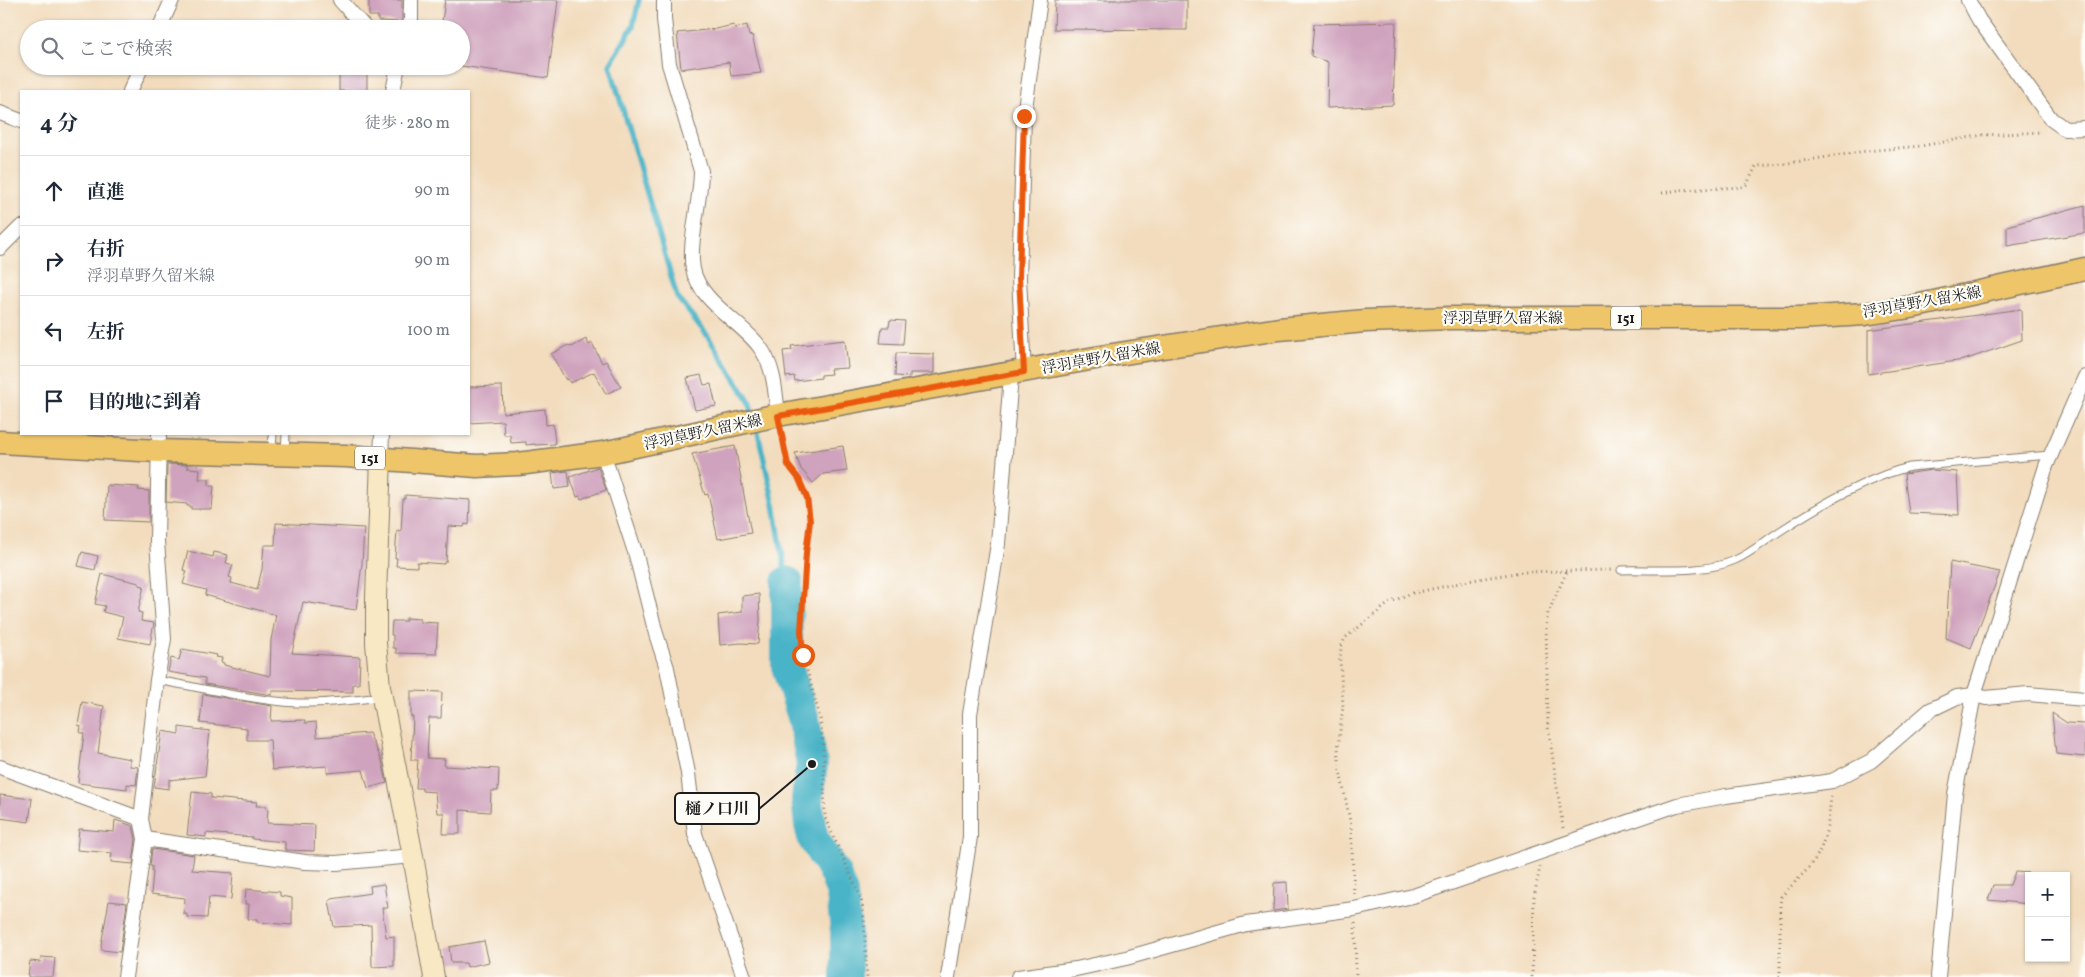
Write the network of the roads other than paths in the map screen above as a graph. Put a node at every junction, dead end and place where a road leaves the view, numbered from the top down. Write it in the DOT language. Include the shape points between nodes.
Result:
graph roads {
  1 [pos="172,0"];
  2 [pos="340,0"];
  3 [pos="411,0"];
  4 [pos="664,0"];
  5 [pos="1040,0"];
  6 [pos="1968,0"];
  7 [pos="163,20"];
  8 [pos="358,20"];
  9 [pos="411,20"];
  10 [pos="138,75"];
  11 [pos="396,75"];
  12 [pos="130,90"];
  13 [pos="393,90"];
  14 [pos="0,113"];
  15 [pos="20,121"];
  16 [pos="2085,128"];
  17 [pos="20,227"];
  18 [pos="0,248"];
  19 [pos="2085,269"];
  20 [pos="1018,373"];
  21 [pos="2085,377"];
  22 [pos="774,416"];
  23 [pos="382,435"];
  24 [pos="0,442"];
  25 [pos="159,442"];
  26 [pos="279,444"];
  27 [pos="602,453"];
  28 [pos="2050,455"];
  29 [pos="381,458"];
  30 [pos="1621,570"];
  31 [pos="157,680"];
  32 [pos="1974,695"];
  33 [pos="382,697"];
  34 [pos="2085,700"];
  35 [pos="0,767"];
  36 [pos="141,819"];
  37 [pos="144,839"];
  38 [pos="413,856"];
  39 [pos="125,977"];
  40 [pos="434,977"];
  41 [pos="744,977"];
  42 [pos="948,977"];
  43 [pos="1018,977"];
  44 [pos="1938,977"];
  1 -- 7 [label="street"];
  2 -- 8 [label="street"];
  3 -- 9 [label="street"];
  4 -- 22 [label="street" via="669,64 702,171 692,251 693,269 705,293 759,346 770,364 774,380"];
  5 -- 20 [label="street" via="1024,116"];
  6 -- 16 [label="street" via="2050,119 2066,130"];
  10 -- 12 [label="street"];
  11 -- 13 [label="street"];
  14 -- 15 [label="street"];
  17 -- 18 [label="street"];
  19 -- 20 [label="main road, 浮羽草野久留米線 / 151" via="1865,314 1799,318 1516,317 1365,321 1200,340"];
  20 -- 22 [label="main road, 浮羽草野久留米線 / 151"];
  20 -- 42 [label="street" via="998,544 970,714 970,837"];
  21 -- 28 [label="street"];
  22 -- 27 [label="main road, 浮羽草野久留米線 / 151"];
  23 -- 29 [label="street"];
  24 -- 25 [label="main road, 浮羽草野久留米線 / 151"];
  25 -- 26 [label="main road, 浮羽草野久留米線 / 151"];
  25 -- 31 [label="street" via="156,542 164,639"];
  26 -- 29 [label="main road, 浮羽草野久留米線 / 151"];
  27 -- 29 [label="main road, 浮羽草野久留米線 / 151" via="477,466"];
  27 -- 41 [label="street" via="636,555 667,668 688,773 695,834"];
  28 -- 30 [label="lane" via="1894,471 1820,505 1735,560 1715,566"];
  28 -- 32 [label="street"];
  29 -- 33 [label="street" via="376,643"];
  31 -- 33 [label="lane" via="298,703"];
  31 -- 36 [label="street"];
  32 -- 34 [label="street" via="1986,698 2028,694"];
  32 -- 43 [label="street" via="1957,697 1930,710 1871,761 1832,781 1677,805 1413,896 1354,910 1246,924 1126,958"];
  32 -- 44 [label="street" via="1955,794"];
  33 -- 38 [label="street"];
  35 -- 36 [label="street"];
  36 -- 37 [label="street"];
  37 -- 38 [label="street" via="304,862 336,863"];
  37 -- 39 [label="street"];
  38 -- 40 [label="street"];
}
